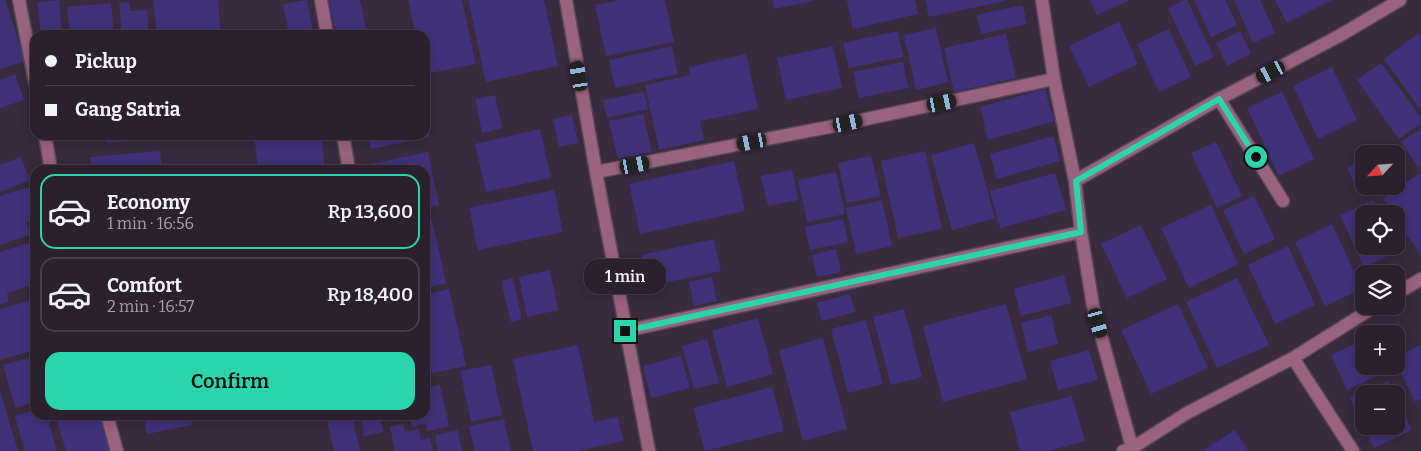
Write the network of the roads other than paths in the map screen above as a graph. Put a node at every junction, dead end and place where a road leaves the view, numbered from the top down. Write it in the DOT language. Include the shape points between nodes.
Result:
graph roads {
  1 [pos="19,0"];
  2 [pos="321,0"];
  3 [pos="566,0"];
  4 [pos="1042,0"];
  5 [pos="1400,0"];
  6 [pos="326,30"];
  7 [pos="30,56"];
  8 [pos="1054,79"];
  9 [pos="1219,99"];
  10 [pos="46,140"];
  11 [pos="344,140"];
  12 [pos="50,165"];
  13 [pos="348,165"];
  14 [pos="596,172"];
  15 [pos="1076,181"];
  16 [pos="1284,201"];
  17 [pos="1081,232"];
  18 [pos="1421,279"];
  19 [pos="1405,289"];
  20 [pos="1362,315"];
  21 [pos="625,331"];
  22 [pos="1293,358"];
  23 [pos="108,420"];
  24 [pos="1129,450"];
  25 [pos="117,451"];
  26 [pos="649,451"];
  27 [pos="1353,451"];
  1 -- 7 [label="street"];
  2 -- 6 [label="street"];
  3 -- 14 [label="street"];
  4 -- 8 [label="street"];
  5 -- 9 [label="street"];
  8 -- 14 [label="street"];
  8 -- 15 [label="street"];
  9 -- 15 [label="street"];
  9 -- 16 [label="street"];
  10 -- 12 [label="street"];
  11 -- 13 [label="street"];
  14 -- 21 [label="street"];
  15 -- 17 [label="street"];
  17 -- 21 [label="street"];
  17 -- 24 [label="street" via="1093,306"];
  18 -- 19 [label="street"];
  20 -- 22 [label="street"];
  21 -- 26 [label="street"];
  22 -- 24 [label="street" via="1187,413"];
  22 -- 27 [label="street"];
  23 -- 25 [label="street"];
}
